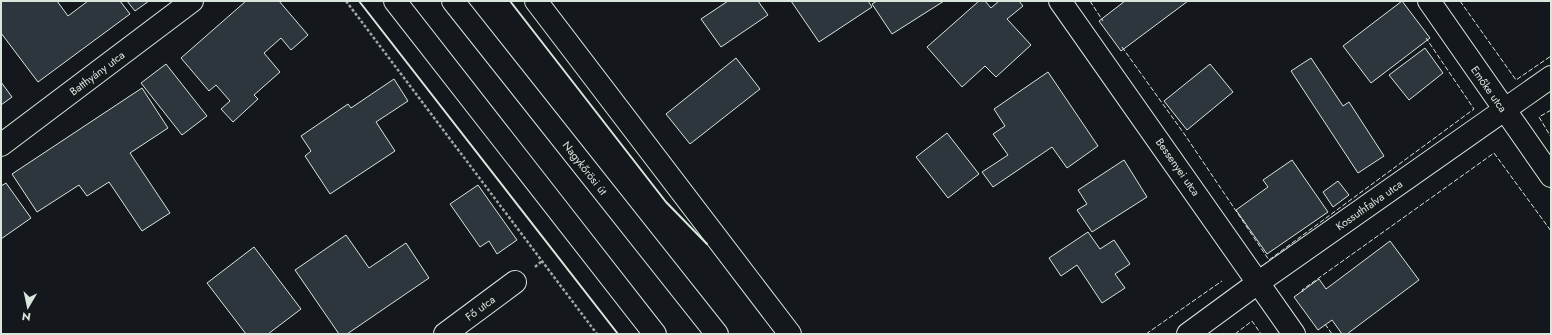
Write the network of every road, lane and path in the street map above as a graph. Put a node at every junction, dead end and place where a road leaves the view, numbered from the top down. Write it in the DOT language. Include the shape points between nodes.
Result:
graph roads {
  1 [pos="192,1"];
  2 [pos="346,1"];
  3 [pos="395,1"];
  4 [pos="453,1"];
  5 [pos="536,1"];
  6 [pos="1060,1"];
  7 [pos="1429,1"];
  8 [pos="1551,78"];
  9 [pos="1504,110"];
  10 [pos="1,145"];
  11 [pos="1551,176"];
  12 [pos="515,282"];
  13 [pos="1259,282"];
  14 [pos="713,328"];
  15 [pos="445,334"];
  16 [pos="597,334"];
  17 [pos="655,334"];
  18 [pos="728,334"];
  19 [pos="790,334"];
  20 [pos="1188,334"];
  21 [pos="1294,334"];
  1 -- 10 [label="street, Batthyány utca"];
  2 -- 16 [label="path"];
  3 -- 17 [label="street"];
  4 -- 14 [label="street, Nagykőrösi út"];
  5 -- 19 [label="street"];
  6 -- 13 [label="street, Bessenyei utca"];
  7 -- 9 [label="street, Emőke utca"];
  8 -- 9 [label="street, Kossuthfalva utca"];
  9 -- 11 [label="street, Emőke utca"];
  9 -- 13 [label="street, Kossuthfalva utca"];
  12 -- 15 [label="street, Fő utca"];
  13 -- 20 [label="street, Kossuthfalva utca"];
  13 -- 21 [label="street, Bessenyei utca"];
  14 -- 18 [label="street, Nagykőrösi út"];
}
